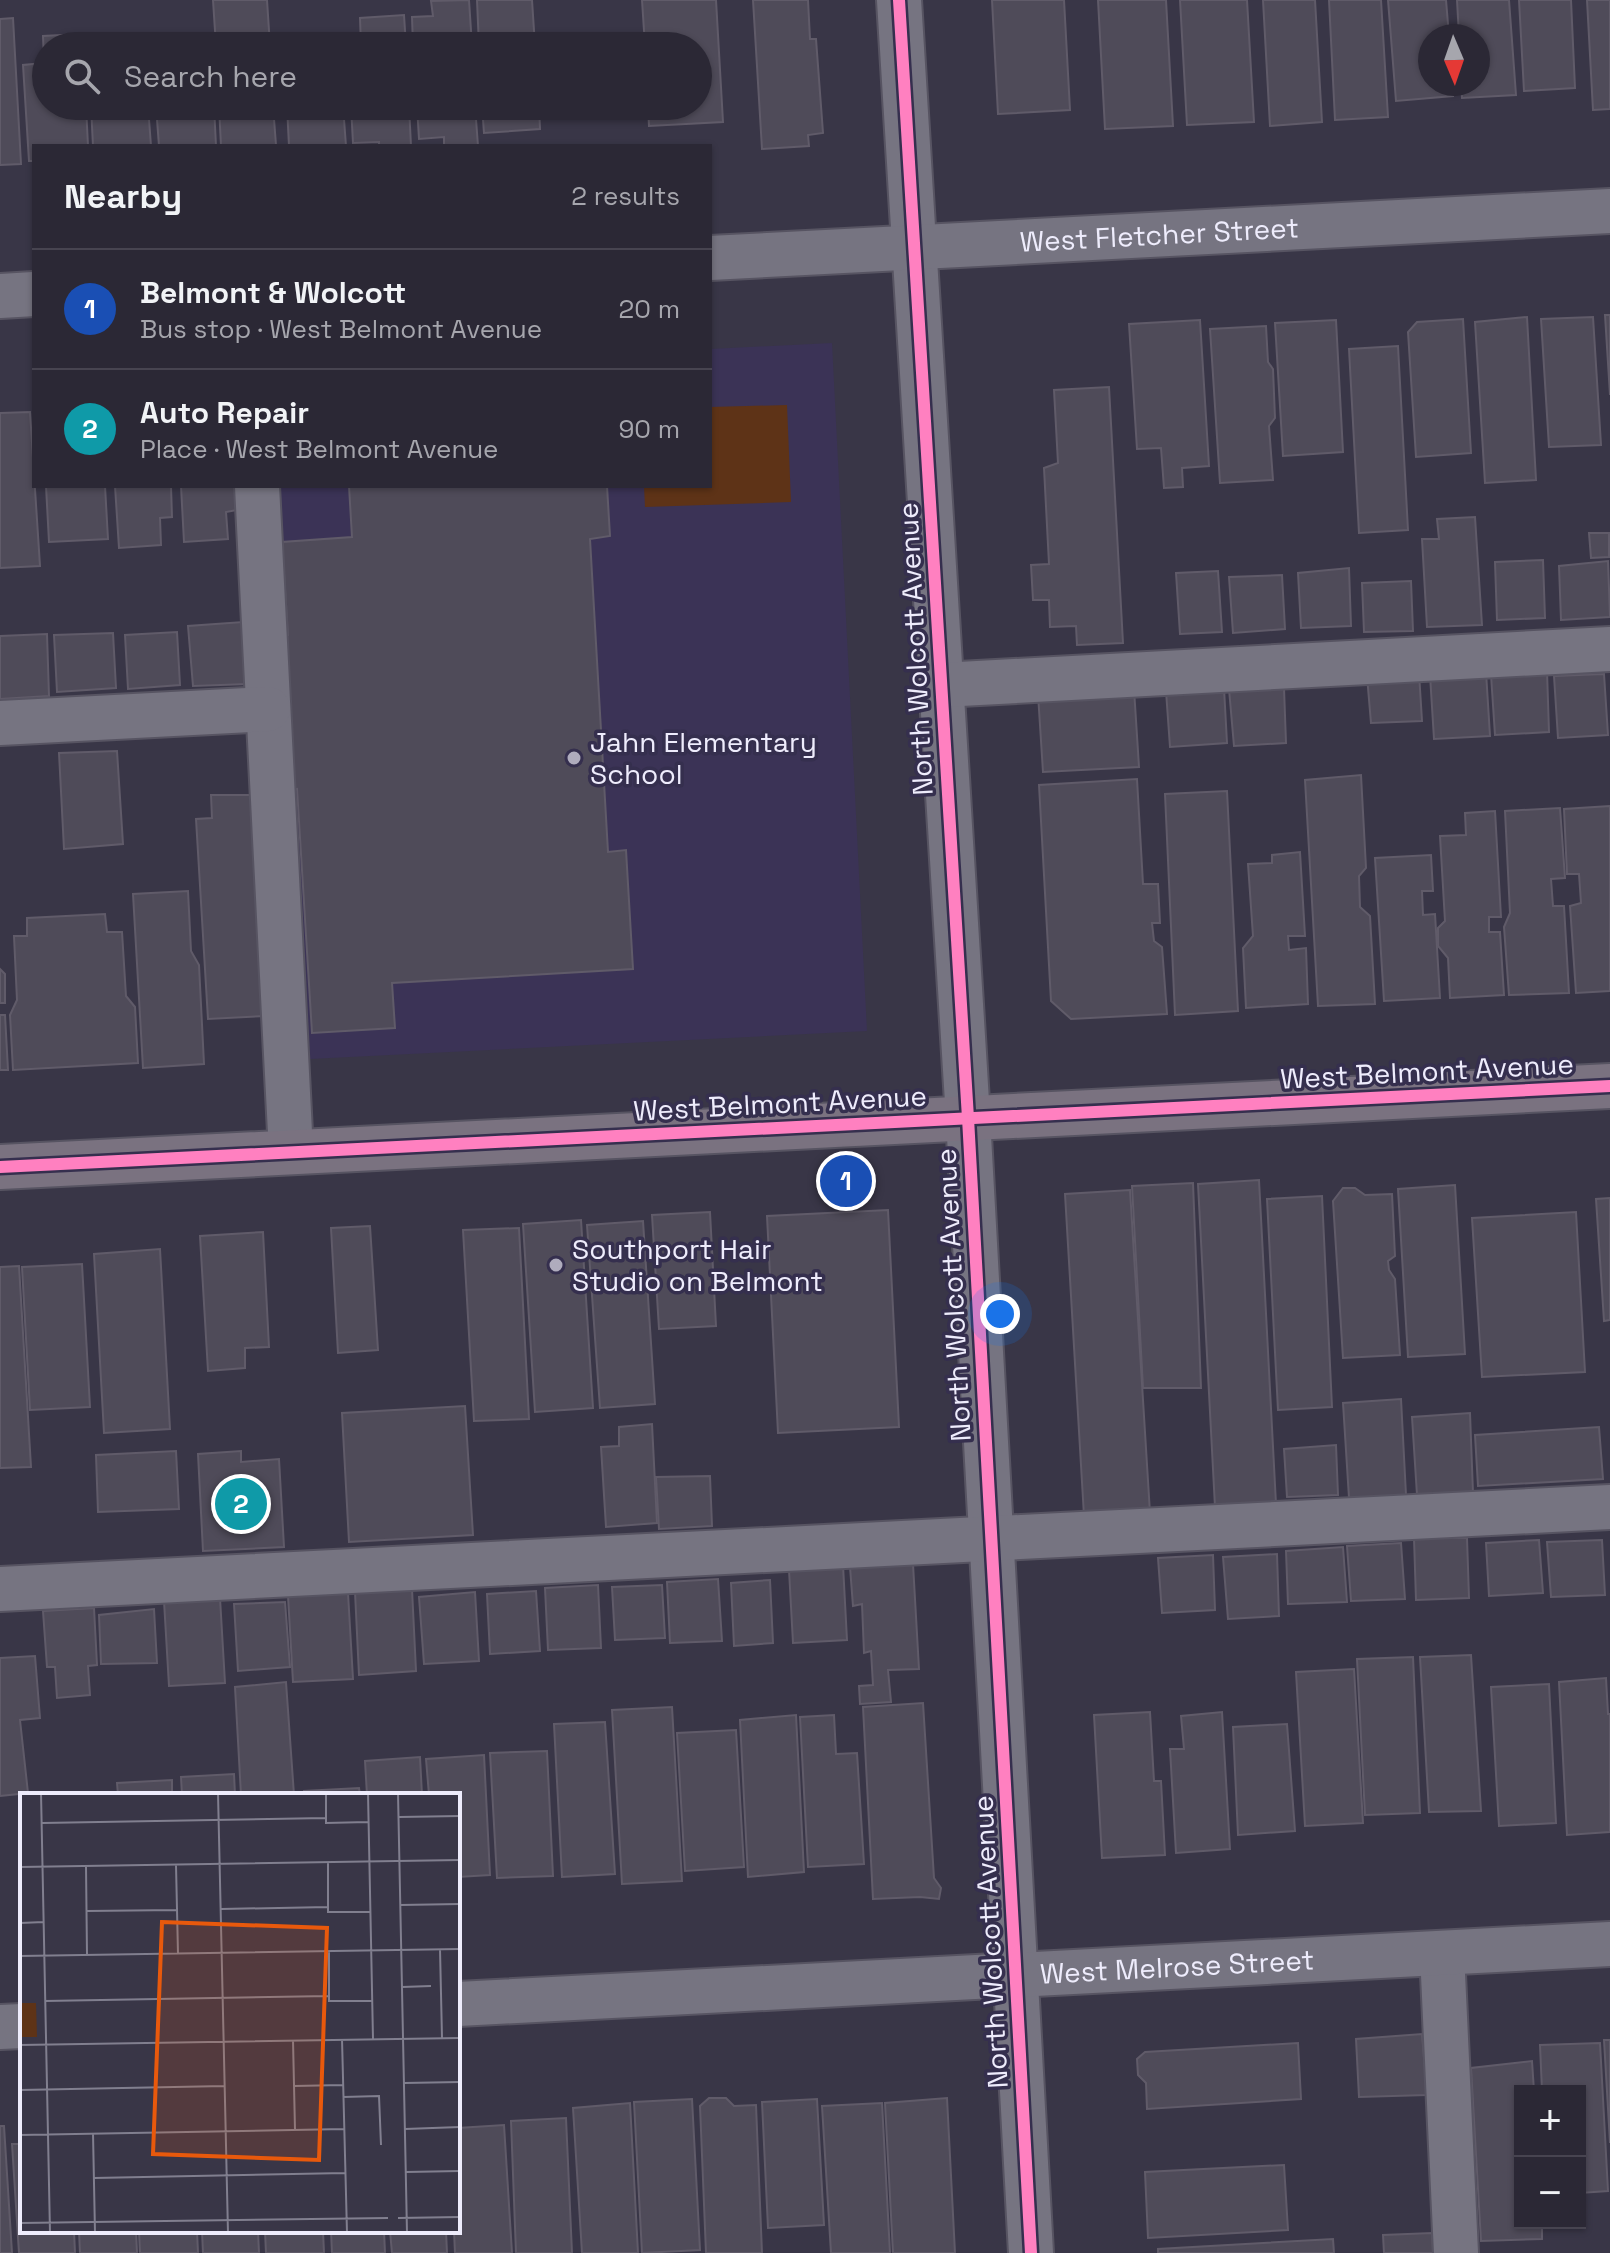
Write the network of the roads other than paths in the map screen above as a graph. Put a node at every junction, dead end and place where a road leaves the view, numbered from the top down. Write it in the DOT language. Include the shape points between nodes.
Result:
graph roads {
  1 [pos="899,0"];
  2 [pos="1610,211"];
  3 [pos="914,247"];
  4 [pos="712,258"];
  5 [pos="32,294"];
  6 [pos="0,296"];
  7 [pos="257,488"];
  8 [pos="1610,649"];
  9 [pos="941,685"];
  10 [pos="268,709"];
  11 [pos="0,723"];
  12 [pos="1610,1086"];
  13 [pos="968,1118"];
  14 [pos="291,1152"];
  15 [pos="0,1167"];
  16 [pos="1610,1507"];
  17 [pos="991,1538"];
  18 [pos="0,1589"];
  19 [pos="1610,1944"];
  20 [pos="1442,1953"];
  21 [pos="1016,1975"];
  22 [pos="460,2004"];
  23 [pos="20,2026"];
  24 [pos="0,2027"];
  25 [pos="1031,2253"];
  26 [pos="1456,2253"];
  1 -- 3 [label="street, North Wolcott Avenue"];
  2 -- 3 [label="street, West Fletcher Street"];
  3 -- 4 [label="street, West Fletcher Street"];
  3 -- 9 [label="street, North Wolcott Avenue"];
  5 -- 6 [label="street"];
  7 -- 10 [label="street"];
  8 -- 9 [label="street"];
  9 -- 13 [label="street, North Wolcott Avenue"];
  10 -- 11 [label="street"];
  10 -- 14 [label="street"];
  12 -- 13 [label="main road, West Belmont Avenue"];
  13 -- 14 [label="main road, West Belmont Avenue"];
  13 -- 17 [label="street, North Wolcott Avenue"];
  14 -- 15 [label="main road, West Belmont Avenue"];
  16 -- 17 [label="street"];
  17 -- 18 [label="street"];
  17 -- 21 [label="street, North Wolcott Avenue"];
  19 -- 20 [label="street, West Melrose Street"];
  20 -- 21 [label="street, West Melrose Street"];
  20 -- 26 [label="street"];
  21 -- 22 [label="street, West Melrose Street"];
  21 -- 25 [label="street, North Wolcott Avenue"];
  23 -- 24 [label="street"];
}
